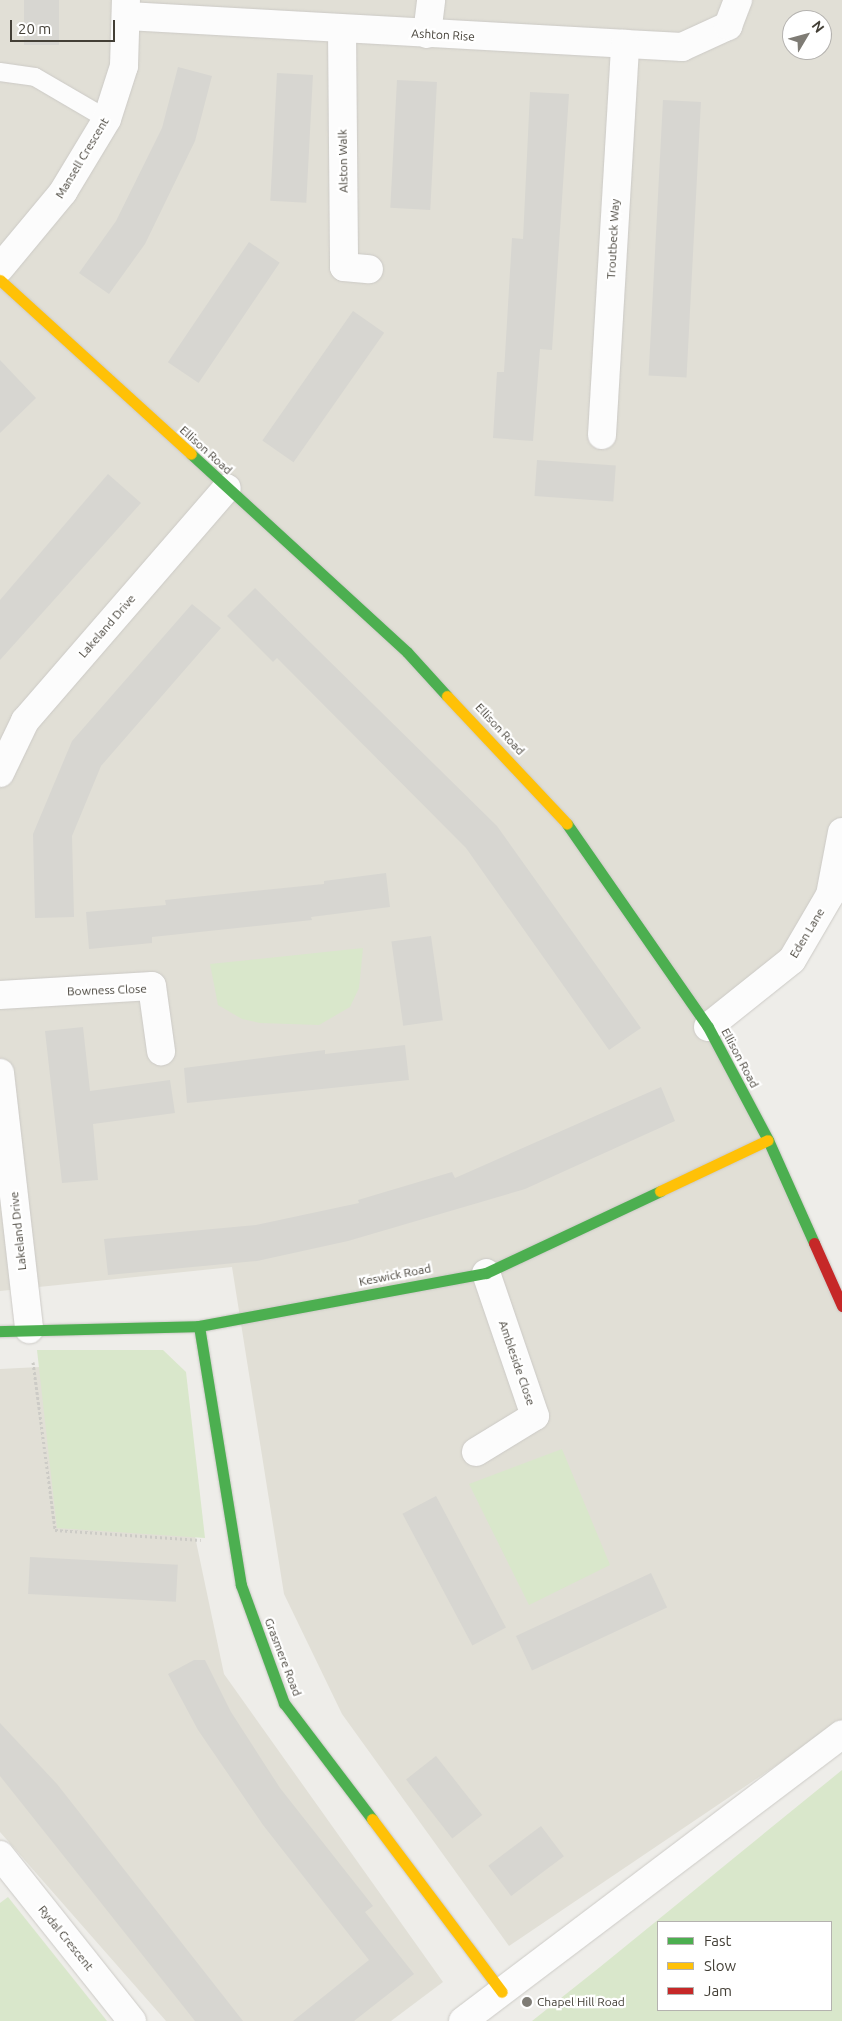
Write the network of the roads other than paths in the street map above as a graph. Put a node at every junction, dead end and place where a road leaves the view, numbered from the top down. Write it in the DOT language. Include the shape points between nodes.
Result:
graph roads {
  1 [pos="431,0"];
  2 [pos="738,0"];
  3 [pos="126,8"];
  4 [pos="342,29"];
  5 [pos="427,34"];
  6 [pos="625,44"];
  7 [pos="0,72"];
  8 [pos="107,119"];
  9 [pos="0,268"];
  10 [pos="369,269"];
  11 [pos="0,280"];
  12 [pos="602,435"];
  13 [pos="228,488"];
  14 [pos="0,773"];
  15 [pos="842,832"];
  16 [pos="0,995"];
  17 [pos="708,1028"];
  18 [pos="161,1050"];
  19 [pos="0,1074"];
  20 [pos="768,1140"];
  21 [pos="486,1272"];
  22 [pos="842,1306"];
  23 [pos="199,1326"];
  24 [pos="29,1329"];
  25 [pos="0,1331"];
  26 [pos="476,1452"];
  27 [pos="842,1734"];
  28 [pos="0,1855"];
  29 [pos="502,1992"];
  30 [pos="132,2021"];
  31 [pos="463,2021"];
  1 -- 5 [label="street"];
  2 -- 6 [label="street, Ashton Rise" via="728,26 682,47"];
  3 -- 4 [label="street, Ashton Rise"];
  3 -- 8 [label="street, Mansell Crescent" via="124,66"];
  4 -- 5 [label="street, Ashton Rise"];
  4 -- 10 [label="street, Alston Walk" via="344,267"];
  5 -- 6 [label="street, Ashton Rise"];
  6 -- 12 [label="street, Troutbeck Way"];
  7 -- 8 [label="lane" via="35,77"];
  8 -- 9 [label="street, Mansell Crescent" via="63,192"];
  11 -- 13 [label="street, Ellison Road"];
  13 -- 14 [label="street, Lakeland Drive" via="25,721"];
  13 -- 17 [label="street, Ellison Road" via="407,652 495,743 576,834"];
  15 -- 17 [label="street, Eden Lane" via="830,895 792,960"];
  16 -- 18 [label="street, Bowness Close" via="152,986"];
  17 -- 20 [label="street, Ellison Road"];
  19 -- 24 [label="street, Lakeland Drive"];
  20 -- 21 [label="street, Keswick Road"];
  20 -- 22 [label="street, Ellison Road"];
  21 -- 23 [label="street, Keswick Road"];
  21 -- 26 [label="street, Ambleside Close" via="535,1416"];
  23 -- 24 [label="street, Keswick Road"];
  23 -- 29 [label="street, Grasmere Road" via="241,1585 284,1703"];
  24 -- 25 [label="street, Keswick Road"];
  27 -- 29 [label="street"];
  28 -- 30 [label="street, Rydal Crescent"];
  29 -- 31 [label="street"];
}
